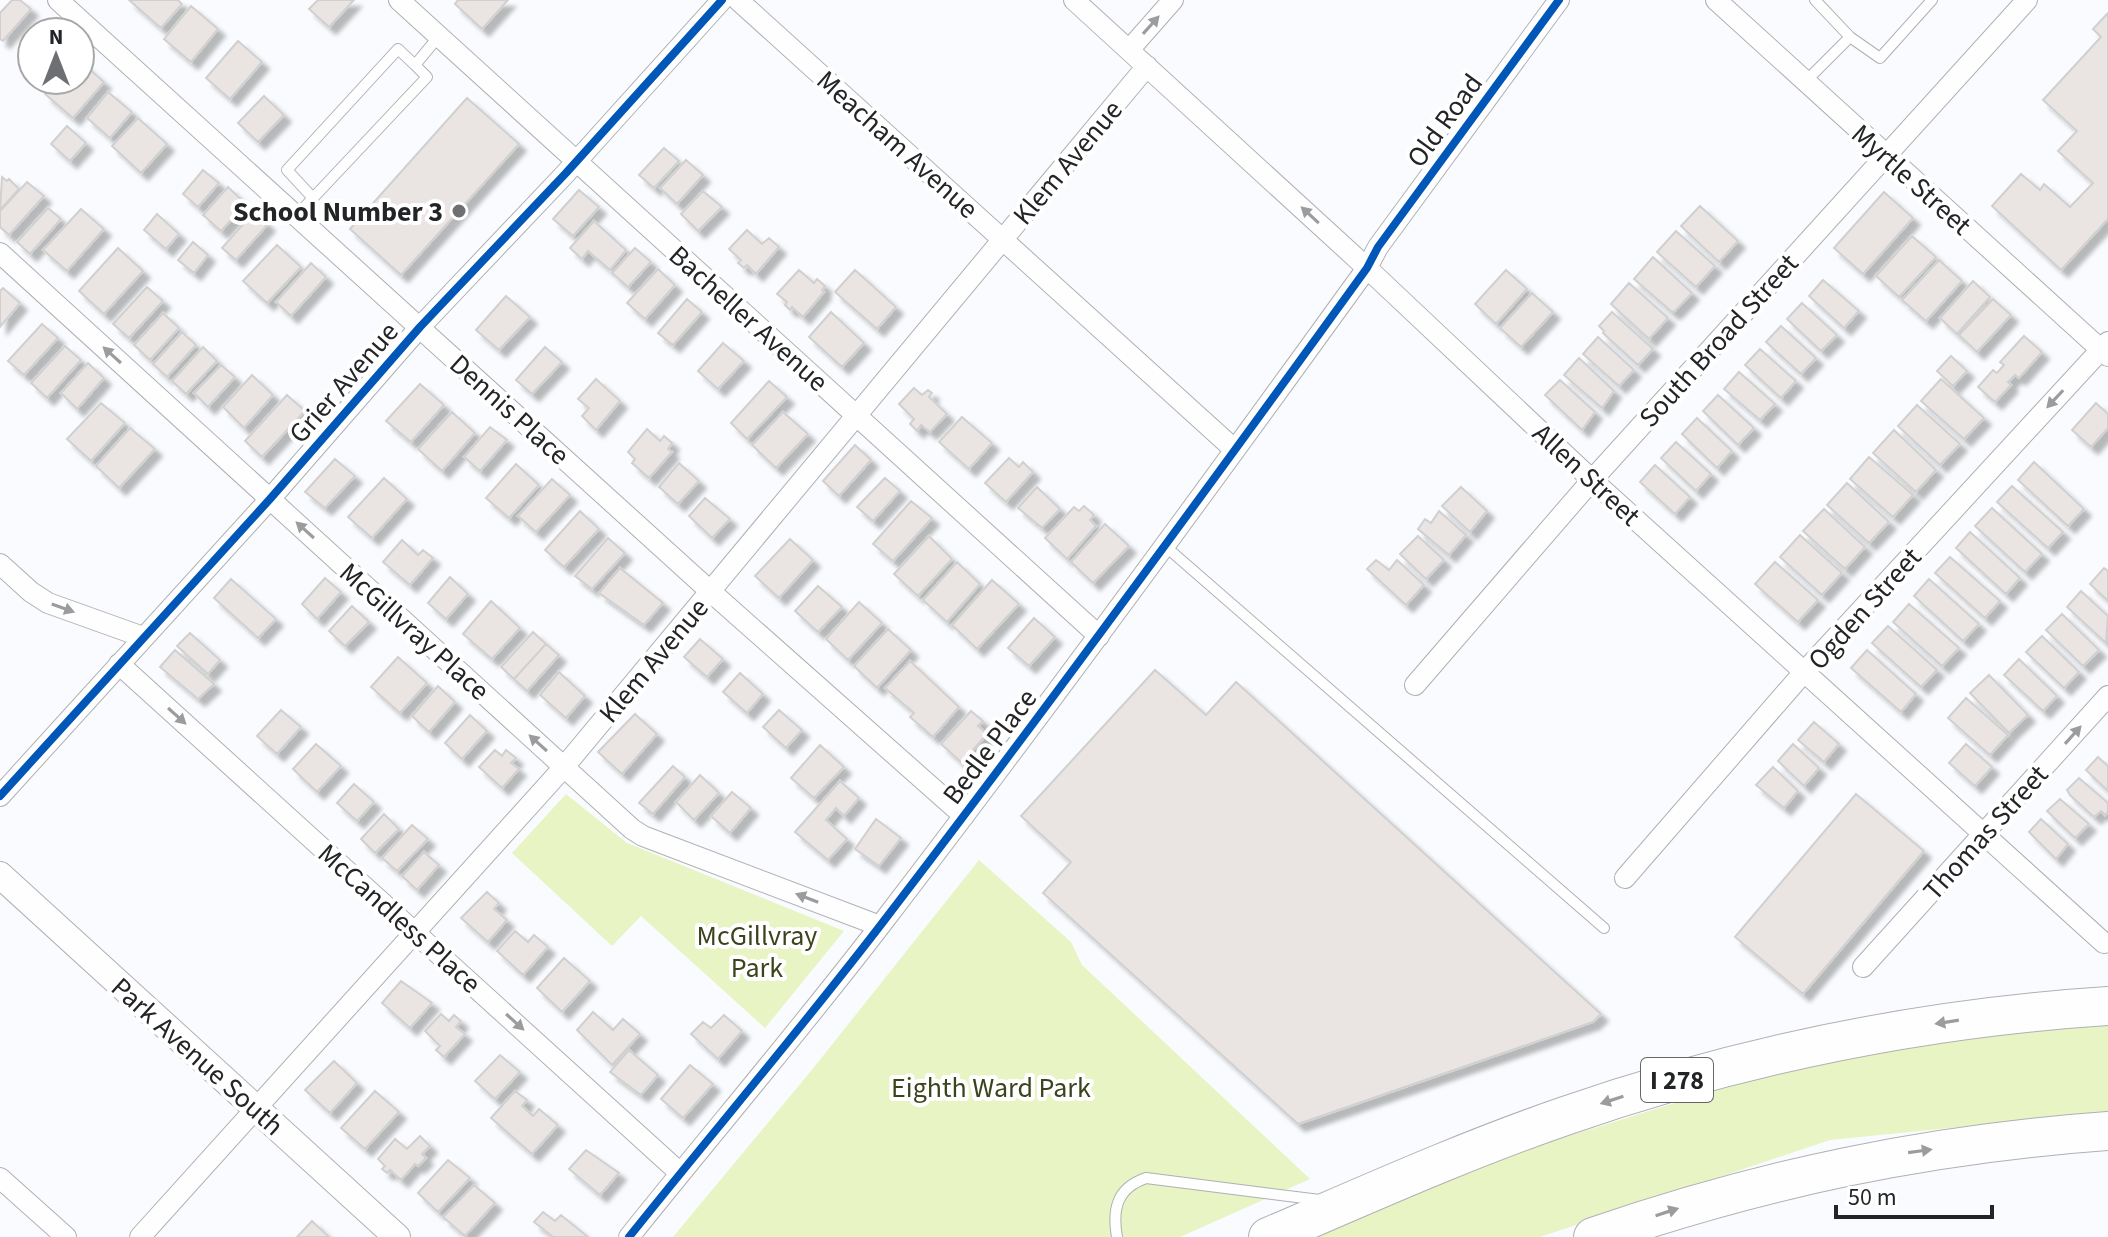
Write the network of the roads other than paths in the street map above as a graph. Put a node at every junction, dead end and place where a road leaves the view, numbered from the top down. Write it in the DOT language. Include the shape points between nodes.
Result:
graph roads {
  1 [pos="58,0"];
  2 [pos="399,0"];
  3 [pos="722,0"];
  4 [pos="738,0"];
  5 [pos="1074,0"];
  6 [pos="1173,0"];
  7 [pos="1559,0"];
  8 [pos="1716,0"];
  9 [pos="1815,0"];
  10 [pos="1932,0"];
  11 [pos="2027,0"];
  12 [pos="439,36"];
  13 [pos="1850,37"];
  14 [pos="1129,50"];
  15 [pos="415,65"];
  16 [pos="1147,66"];
  17 [pos="1805,82"];
  18 [pos="1886,156"];
  19 [pos="577,160"];
  20 [pos="313,198"];
  21 [pos="297,215"];
  22 [pos="1003,239"];
  23 [pos="0,253"];
  24 [pos="1367,268"];
  25 [pos="420,327"];
  26 [pos="2106,349"];
  27 [pos="857,416"];
  28 [pos="1235,450"];
  29 [pos="1592,480"];
  30 [pos="270,499"];
  31 [pos="1165,546"];
  32 [pos="0,564"];
  33 [pos="710,591"];
  34 [pos="1099,636"];
  35 [pos="143,637"];
  36 [pos="119,664"];
  37 [pos="1804,672"];
  38 [pos="1415,685"];
  39 [pos="2108,696"];
  40 [pos="564,767"];
  41 [pos="0,796"];
  42 [pos="964,816"];
  43 [pos="1983,834"];
  44 [pos="0,875"];
  45 [pos="1625,878"];
  46 [pos="880,926"];
  47 [pos="1604,928"];
  48 [pos="416,932"];
  49 [pos="2104,943"];
  50 [pos="1863,967"];
  51 [pos="2108,994"];
  52 [pos="2108,1006"];
  53 [pos="1997,1015"];
  54 [pos="256,1108"];
  55 [pos="2101,1133"];
  56 [pos="680,1173"];
  57 [pos="0,1178"];
  58 [pos="1346,1204"];
  59 [pos="66,1237"];
  60 [pos="140,1237"];
  61 [pos="397,1237"];
  62 [pos="629,1237"];
  63 [pos="1117,1237"];
  64 [pos="1268,1237"];
  65 [pos="1593,1237"];
  1 -- 21 [label="street, Dennis Place"];
  2 -- 12 [label="street, Bacheller Avenue"];
  3 -- 19 [label="street, Grier Avenue"];
  4 -- 22 [label="street, Meacham Avenue"];
  5 -- 14 [label="street, Allen Street"];
  14 -- 6 [label="street, one-way"];
  7 -- 24 [label="street, Old Road"];
  8 -- 17 [label="street, Myrtle Street"];
  9 -- 13 [label="lane"];
  10 -- 13 [label="lane" via="1880,58"];
  11 -- 18 [label="street, South Broad Street"];
  12 -- 15 [label="lane"];
  12 -- 19 [label="street, Bacheller Avenue"];
  13 -- 17 [label="lane"];
  14 -- 16 [label="street, Allen Street"];
  15 -- 20 [label="lane" via="427,77"];
  15 -- 20 [label="lane" via="398,49 287,170"];
  16 -- 22 [label="street, Klem Avenue"];
  24 -- 16 [label="street, Allen Street, one-way"];
  17 -- 18 [label="street, Myrtle Street"];
  18 -- 26 [label="street, Myrtle Street"];
  18 -- 29 [label="street, South Broad Street"];
  19 -- 25 [label="street, Grier Avenue"];
  19 -- 27 [label="street, Bacheller Avenue"];
  20 -- 21 [label="lane"];
  21 -- 25 [label="street, Dennis Place"];
  22 -- 27 [label="street, Klem Avenue"];
  22 -- 28 [label="street, Meacham Avenue"];
  30 -- 23 [label="street, McGillvray Place, one-way"];
  24 -- 28 [label="street, Bedle Place"];
  24 -- 29 [label="street, Allen Street"];
  25 -- 30 [label="street, Grier Avenue"];
  25 -- 33 [label="street, Dennis Place"];
  26 -- 37 [label="street, Ogden Street, one-way"];
  27 -- 33 [label="street, Klem Avenue"];
  27 -- 34 [label="street, Bacheller Avenue"];
  28 -- 31 [label="street, Bedle Place"];
  29 -- 37 [label="street, Allen Street"];
  29 -- 38 [label="street, South Broad Street"];
  30 -- 35 [label="street, Grier Avenue"];
  40 -- 30 [label="street, McGillvray Place, one-way"];
  31 -- 34 [label="street, Bedle Place"];
  31 -- 47 [label="lane"];
  32 -- 35 [label="street, one-way" via="48,603"];
  33 -- 40 [label="street, Klem Avenue"];
  33 -- 42 [label="street, Dennis Place"];
  34 -- 42 [label="street, Bedle Place"];
  35 -- 36 [label="street, Grier Avenue"];
  36 -- 41 [label="street, Grier Avenue"];
  36 -- 48 [label="street, McCandless Place, one-way"];
  37 -- 43 [label="street, Allen Street"];
  37 -- 45 [label="street, Ogden Street"];
  43 -- 39 [label="street, Thomas Street, one-way"];
  46 -- 40 [label="street, McGillvray Place, one-way" via="643,836"];
  40 -- 48 [label="street, Klem Avenue"];
  42 -- 46 [label="street, Bedle Place"];
  43 -- 49 [label="street, Allen Street"];
  43 -- 50 [label="street, Thomas Street"];
  44 -- 54 [label="street, Park Avenue South"];
  46 -- 56 [label="street, Bedle Place"];
  48 -- 54 [label="street, Klem Avenue"];
  48 -- 56 [label="street, McCandless Place, one-way"];
  51 -- 53 [label="highway"];
  52 -- 53 [label="highway, I 278"];
  53 -- 58 [label="highway, I 278, one-way" via="1816,1044 1672,1081 1496,1141"];
  54 -- 60 [label="street, Klem Avenue"];
  54 -- 61 [label="street, Park Avenue South"];
  65 -- 55 [label="highway, one-way" via="1693,1204 1835,1168 1980,1142"];
  56 -- 62 [label="street, Bedle Place"];
  57 -- 59 [label="street"];
  58 -- 63 [label="lane" via="1146,1178 1118,1198"];
  58 -- 64 [label="highway, I 278"];
}
